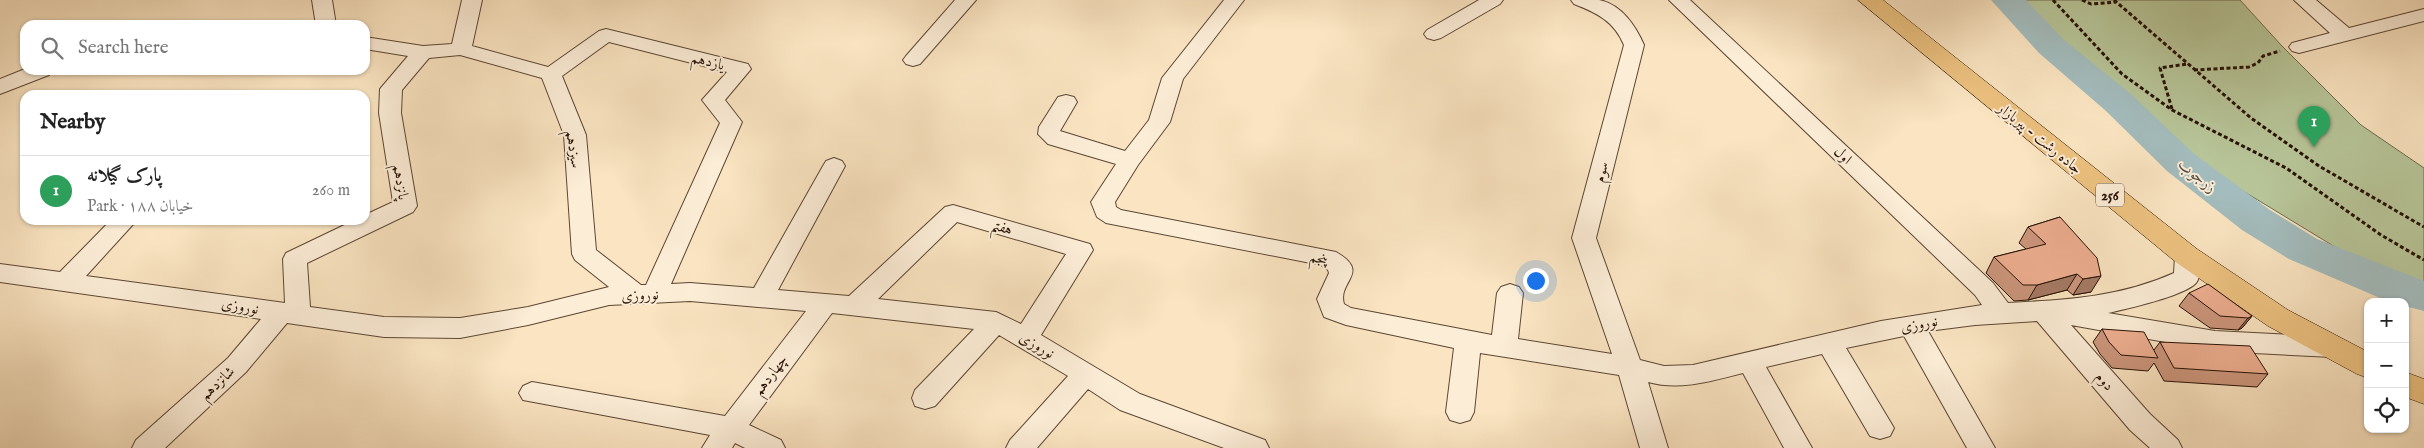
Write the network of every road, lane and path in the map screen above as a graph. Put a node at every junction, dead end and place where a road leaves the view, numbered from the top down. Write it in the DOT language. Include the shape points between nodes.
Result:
graph roads {
  1 [pos="322,0"];
  2 [pos="472,0"];
  3 [pos="966,0"];
  4 [pos="1234,0"];
  5 [pos="1493,0"];
  6 [pos="1581,0"];
  7 [pos="1679,0"];
  8 [pos="1869,0"];
  9 [pos="2053,0"];
  10 [pos="2082,0"];
  11 [pos="2304,0"];
  12 [pos="2115,1"];
  13 [pos="2424,15"];
  14 [pos="325,20"];
  15 [pos="1434,34"];
  16 [pos="2345,35"];
  17 [pos="370,44"];
  18 [pos="2299,47"];
  19 [pos="461,50"];
  20 [pos="423,52"];
  21 [pos="913,60"];
  22 [pos="2187,64"];
  23 [pos="2193,70"];
  24 [pos="551,74"];
  25 [pos="30,75"];
  26 [pos="0,87"];
  27 [pos="1066,102"];
  28 [pos="2172,110"];
  29 [pos="1130,160"];
  30 [pos="834,166"];
  31 [pos="370,223"];
  32 [pos="120,225"];
  33 [pos="366,225"];
  34 [pos="2424,227"];
  35 [pos="2187,256"];
  36 [pos="2424,260"];
  37 [pos="0,273"];
  38 [pos="66,282"];
  39 [pos="1510,293"];
  40 [pos="645,295"];
  41 [pos="761,298"];
  42 [pos="826,303"];
  43 [pos="855,306"];
  44 [pos="2044,312"];
  45 [pos="290,313"];
  46 [pos="2002,314"];
  47 [pos="996,322"];
  48 [pos="1911,325"];
  49 [pos="1026,338"];
  50 [pos="1468,341"];
  51 [pos="1829,343"];
  52 [pos="1504,347"];
  53 [pos="2332,347"];
  54 [pos="1750,362"];
  55 [pos="2364,364"];
  56 [pos="1630,367"];
  57 [pos="1084,375"];
  58 [pos="2409,386"];
  59 [pos="532,392"];
  60 [pos="2424,392"];
  61 [pos="925,398"];
  62 [pos="1460,412"];
  63 [pos="1880,428"];
  64 [pos="723,438"];
  65 [pos="146,448"];
  66 [pos="771,448"];
  67 [pos="1020,448"];
  68 [pos="1255,448"];
  69 [pos="1654,448"];
  70 [pos="1798,448"];
  71 [pos="1981,448"];
  72 [pos="2168,448"];
  1 -- 14 [label="street"];
  2 -- 19 [label="street"];
  3 -- 21 [label="street"];
  4 -- 29 [label="street" via="1176,73 1158,122"];
  5 -- 15 [label="street"];
  6 -- 56 [label="street, سوم" via="1618,18 1628,28 1634,45 1584,238"];
  7 -- 46 [label="street, اول" via="1984,289"];
  8 -- 35 [label="main road, جاده رشت - پیربازار / 256"];
  9 -- 28 [label="path" via="2122,74"];
  10 -- 12 [label="path" via="2091,4"];
  11 -- 16 [label="street"];
  12 -- 22 [label="path"];
  13 -- 16 [label="street"];
  16 -- 18 [label="street"];
  17 -- 20 [label="street"];
  18 -- 23 [label="path" via="2263,56 2258,64 2249,67"];
  19 -- 20 [label="street"];
  19 -- 24 [label="street"];
  20 -- 31 [label="street, پانزدهم" via="391,88 390,113 405,206"];
  22 -- 23 [label="path"];
  22 -- 28 [label="path" via="2160,68"];
  23 -- 34 [label="path" via="2251,118 2319,166"];
  24 -- 40 [label="street, سیزدهم" via="575,135 584,254"];
  24 -- 40 [label="street, یازدهم" via="606,35 741,69 713,100 732,122"];
  25 -- 26 [label="street"];
  27 -- 29 [label="street" via="1049,134 1056,139"];
  28 -- 36 [label="path" via="2286,168 2381,235"];
  29 -- 50 [label="street, پنجم" via="1104,202 1105,211 1114,217 1326,258 1339,265 1341,273 1330,300 1333,310 1346,316"];
  30 -- 41 [label="street"];
  32 -- 38 [label="street"];
  33 -- 45 [label="street, پانزدهم" via="295,259"];
  35 -- 44 [label="street, نوروزی" via="2186,278 2161,292 2114,303"];
  35 -- 53 [label="main road, جاده رشت - پیربازار / 256" via="2278,318"];
  37 -- 38 [label="street, نوروزی"];
  38 -- 45 [label="street, نوروزی"];
  39 -- 52 [label="street"];
  40 -- 41 [label="street, نوروزی" via="690,292"];
  40 -- 45 [label="street, نوروزی" via="609,296 528,316 460,328 384,327"];
  41 -- 42 [label="street, نوروزی"];
  42 -- 43 [label="street, نوروزی"];
  42 -- 64 [label="street, چهاردهم"];
  43 -- 47 [label="street, نوروزی"];
  43 -- 49 [label="street, هفتم" via="953,213 1081,250"];
  44 -- 46 [label="street, نوروزی"];
  44 -- 53 [label="street" via="2215,341"];
  44 -- 72 [label="street, دوم" via="2140,422"];
  45 -- 65 [label="street, شانزدهم"];
  46 -- 48 [label="street, نوروزی"];
  47 -- 49 [label="street, نوروزی"];
  47 -- 61 [label="street"];
  48 -- 51 [label="street, نوروزی"];
  48 -- 71 [label="street"];
  49 -- 57 [label="street, نوروزی"];
  50 -- 52 [label="street, پنجم"];
  50 -- 62 [label="street"];
  51 -- 54 [label="street, نوروزی"];
  51 -- 63 [label="street"];
  52 -- 56 [label="street, پنجم"];
  53 -- 55 [label="main road, جاده رشت - پیربازار / 256"];
  54 -- 56 [label="street, نوروزی" via="1693,375 1664,376"];
  54 -- 70 [label="street"];
  56 -- 69 [label="street, سوم"];
  57 -- 67 [label="street"];
  57 -- 68 [label="street, نوروزی" via="1130,402"];
  58 -- 60 [label="main road"];
  59 -- 64 [label="street"];
  64 -- 66 [label="street"];
}
